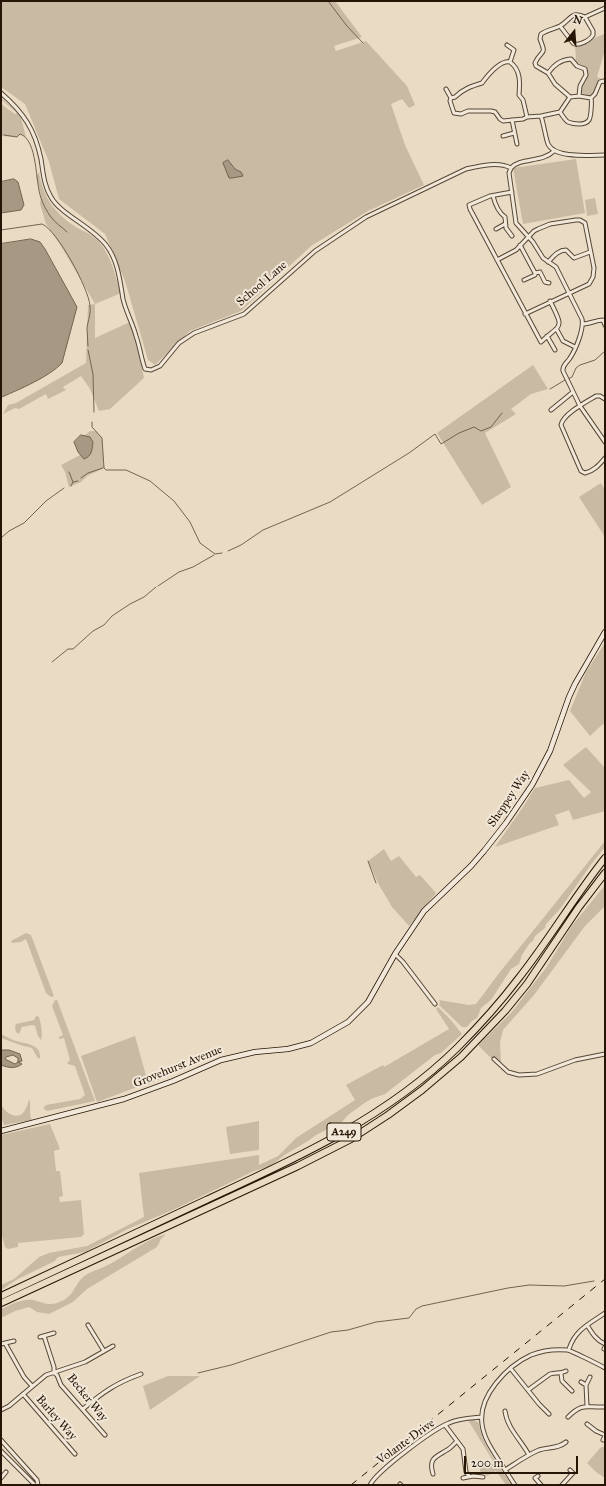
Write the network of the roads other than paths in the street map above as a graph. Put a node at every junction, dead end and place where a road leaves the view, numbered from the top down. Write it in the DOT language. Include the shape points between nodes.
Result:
graph roads {
  1 [pos="605,8"];
  2 [pos="585,16"];
  3 [pos="560,26"];
  4 [pos="507,45"];
  5 [pos="510,62"];
  6 [pos="548,73"];
  7 [pos="605,82"];
  8 [pos="446,89"];
  9 [pos="1,93"];
  10 [pos="579,96"];
  11 [pos="570,97"];
  12 [pos="450,98"];
  13 [pos="591,98"];
  14 [pos="560,112"];
  15 [pos="542,116"];
  16 [pos="527,117"];
  17 [pos="512,120"];
  18 [pos="514,133"];
  19 [pos="503,136"];
  20 [pos="517,144"];
  21 [pos="554,151"];
  22 [pos="605,155"];
  23 [pos="510,168"];
  24 [pos="512,192"];
  25 [pos="492,196"];
  26 [pos="505,224"];
  27 [pos="496,229"];
  28 [pos="512,236"];
  29 [pos="528,236"];
  30 [pos="520,246"];
  31 [pos="590,252"];
  32 [pos="497,260"];
  33 [pos="548,262"];
  34 [pos="535,273"];
  35 [pos="524,280"];
  36 [pos="549,283"];
  37 [pos="568,292"];
  38 [pos="550,302"];
  39 [pos="525,314"];
  40 [pos="583,324"];
  41 [pos="605,325"];
  42 [pos="557,330"];
  43 [pos="547,336"];
  44 [pos="575,347"];
  45 [pos="556,350"];
  46 [pos="573,392"];
  47 [pos="605,399"];
  48 [pos="580,406"];
  49 [pos="551,410"];
  50 [pos="605,442"];
  51 [pos="605,458"];
  52 [pos="605,632"];
  53 [pos="604,859"];
  54 [pos="605,873"];
  55 [pos="395,954"];
  56 [pos="436,1004"];
  57 [pos="605,1054"];
  58 [pos="494,1059"];
  59 [pos="1,1131"];
  60 [pos="1,1296"];
  61 [pos="1,1303"];
  62 [pos="605,1313"];
  63 [pos="88,1325"];
  64 [pos="587,1325"];
  65 [pos="54,1333"];
  66 [pos="14,1341"];
  67 [pos="3,1343"];
  68 [pos="113,1346"];
  69 [pos="605,1347"];
  70 [pos="569,1349"];
  71 [pos="104,1351"];
  72 [pos="605,1368"];
  73 [pos="511,1369"];
  74 [pos="566,1371"];
  75 [pos="54,1373"];
  76 [pos="141,1374"];
  77 [pos="561,1374"];
  78 [pos="590,1378"];
  79 [pos="581,1382"];
  80 [pos="586,1385"];
  81 [pos="32,1386"];
  82 [pos="528,1390"];
  83 [pos="572,1391"];
  84 [pos="23,1394"];
  85 [pos="587,1406"];
  86 [pos="605,1406"];
  87 [pos="83,1409"];
  88 [pos="1,1410"];
  89 [pos="504,1411"];
  90 [pos="545,1411"];
  91 [pos="549,1414"];
  92 [pos="541,1415"];
  93 [pos="482,1416"];
  94 [pos="568,1417"];
  95 [pos="587,1424"];
  96 [pos="445,1425"];
  97 [pos="105,1435"];
  98 [pos="605,1435"];
  99 [pos="1,1440"];
  100 [pos="603,1440"];
  101 [pos="457,1441"];
  102 [pos="566,1442"];
  103 [pos="1,1451"];
  104 [pos="75,1454"];
  105 [pos="464,1454"];
  106 [pos="469,1454"];
  107 [pos="529,1455"];
  108 [pos="506,1470"];
  109 [pos="570,1470"];
  110 [pos="6,1472"];
  111 [pos="433,1474"];
  112 [pos="469,1476"];
  113 [pos="538,1476"];
  114 [pos="483,1477"];
  115 [pos="1,1478"];
  116 [pos="463,1478"];
  117 [pos="36,1485"];
  118 [pos="370,1485"];
  119 [pos="515,1485"];
  120 [pos="541,1485"];
  121 [pos="563,1485"];
  1 -- 2 [label="street"];
  2 -- 3 [label="street" via="572,16"];
  2 -- 3 [label="street" via="593,35 580,45 573,44"];
  3 -- 6 [label="street" via="540,36 544,52 535,63"];
  4 -- 5 [label="street" via="514,50"];
  5 -- 12 [label="street" via="505,62 494,69 482,82"];
  5 -- 16 [label="street" via="517,68 519,95"];
  6 -- 10 [label="street" via="562,60 571,60 585,69 586,75 580,86"];
  6 -- 11 [label="street"];
  7 -- 13 [label="street" via="600,82"];
  8 -- 12 [label="street"];
  9 -- 23 [label="street, School Lane" via="16,106 27,122 38,150 45,184 54,203 88,227 107,246 118,272 123,299 140,355 145,369 151,370 160,366 194,333 244,314 315,251 366,217 466,169 499,164"];
  10 -- 11 [label="street"];
  10 -- 13 [label="street"];
  11 -- 14 [label="street"];
  12 -- 17 [label="street" via="454,113 491,111 503,121"];
  13 -- 14 [label="street" via="589,120 586,123 568,122"];
  14 -- 15 [label="street"];
  15 -- 16 [label="street"];
  15 -- 21 [label="street" via="548,143"];
  16 -- 17 [label="street"];
  17 -- 18 [label="street"];
  18 -- 19 [label="street"];
  18 -- 20 [label="street"];
  21 -- 22 [label="street" via="562,154"];
  21 -- 23 [label="street" via="543,158 515,164"];
  23 -- 24 [label="street"];
  24 -- 25 [label="street"];
  24 -- 29 [label="street" via="516,223"];
  25 -- 26 [label="street" via="505,217"];
  25 -- 32 [label="street" via="469,205"];
  26 -- 27 [label="street"];
  26 -- 28 [label="street"];
  29 -- 30 [label="street"];
  29 -- 31 [label="street" via="538,228 550,224 580,220 585,223"];
  29 -- 33 [label="street"];
  30 -- 32 [label="street"];
  30 -- 34 [label="street"];
  31 -- 33 [label="street" via="574,258 566,250 562,250"];
  31 -- 37 [label="street" via="594,273 592,281 583,288"];
  32 -- 39 [label="street"];
  33 -- 37 [label="street" via="556,267"];
  34 -- 35 [label="street"];
  34 -- 36 [label="street" via="540,272 545,282"];
  37 -- 38 [label="street"];
  37 -- 40 [label="street"];
  38 -- 39 [label="street"];
  38 -- 42 [label="street" via="560,321"];
  39 -- 43 [label="street" via="541,342"];
  40 -- 41 [label="street" via="603,320"];
  40 -- 44 [label="street"];
  42 -- 43 [label="street"];
  42 -- 44 [label="street" via="563,341"];
  43 -- 45 [label="street"];
  44 -- 46 [label="street" via="563,367 563,373"];
  46 -- 48 [label="street"];
  46 -- 49 [label="street"];
  47 -- 48 [label="street" via="597,396"];
  48 -- 50 [label="street"];
  48 -- 51 [label="street" via="564,419 561,425 581,471 585,474 590,472"];
  52 -- 55 [label="street, Sheppey Way" via="575,684 550,751 532,785 484,851 424,911"];
  53 -- 60 [label="highway, A249" via="523,973 496,1006 456,1049 395,1100 292,1160"];
  54 -- 61 [label="highway, A249" via="505,1011 456,1061 388,1115 298,1166"];
  55 -- 56 [label="street"];
  55 -- 59 [label="street, Grovehurst Avenue" via="371,997 361,1009 348,1022 311,1043 220,1060 124,1099"];
  57 -- 58 [label="street" via="575,1060 537,1074 519,1075 508,1072"];
  62 -- 64 [label="street"];
  63 -- 71 [label="street"];
  64 -- 69 [label="street"];
  64 -- 70 [label="street" via="574,1337"];
  65 -- 75 [label="street" via="42,1337"];
  66 -- 67 [label="street"];
  67 -- 81 [label="street"];
  68 -- 71 [label="street"];
  70 -- 72 [label="street"];
  70 -- 73 [label="street" via="545,1351 530,1356"];
  71 -- 75 [label="street" via="85,1362"];
  73 -- 82 [label="street"];
  73 -- 93 [label="street" via="489,1394"];
  74 -- 77 [label="street"];
  75 -- 81 [label="street" via="46,1375"];
  75 -- 87 [label="street, Becker Way" via="61,1385"];
  76 -- 87 [label="street" via="104,1392"];
  77 -- 82 [label="street" via="550,1374"];
  77 -- 83 [label="street" via="562,1381"];
  78 -- 80 [label="street"];
  79 -- 80 [label="street"];
  80 -- 85 [label="street"];
  81 -- 84 [label="street"];
  82 -- 90 [label="street"];
  84 -- 88 [label="street"];
  84 -- 104 [label="street, Barley Way"];
  85 -- 86 [label="street"];
  85 -- 94 [label="street" via="582,1406"];
  87 -- 97 [label="street, Becker Way"];
  89 -- 107 [label="street" via="504,1418"];
  90 -- 91 [label="street"];
  90 -- 92 [label="street"];
  93 -- 96 [label="street, Volante Drive"];
  93 -- 108 [label="street" via="488,1443"];
  95 -- 98 [label="street"];
  96 -- 101 [label="street"];
  96 -- 118 [label="street, Volante Drive" via="379,1473"];
  98 -- 100 [label="street"];
  99 -- 117 [label="street" via="37,1480"];
  101 -- 105 [label="street"];
  101 -- 111 [label="street" via="449,1449 436,1455 432,1462"];
  102 -- 107 [label="street"];
  103 -- 117 [label="street"];
  105 -- 106 [label="street"];
  105 -- 112 [label="street" via="466,1472"];
  107 -- 108 [label="street"];
  108 -- 119 [label="street"];
  109 -- 121 [label="street" via="573,1473"];
  110 -- 115 [label="street"];
  112 -- 114 [label="street"];
  112 -- 116 [label="street"];
  113 -- 120 [label="street" via="535,1478"];
}
